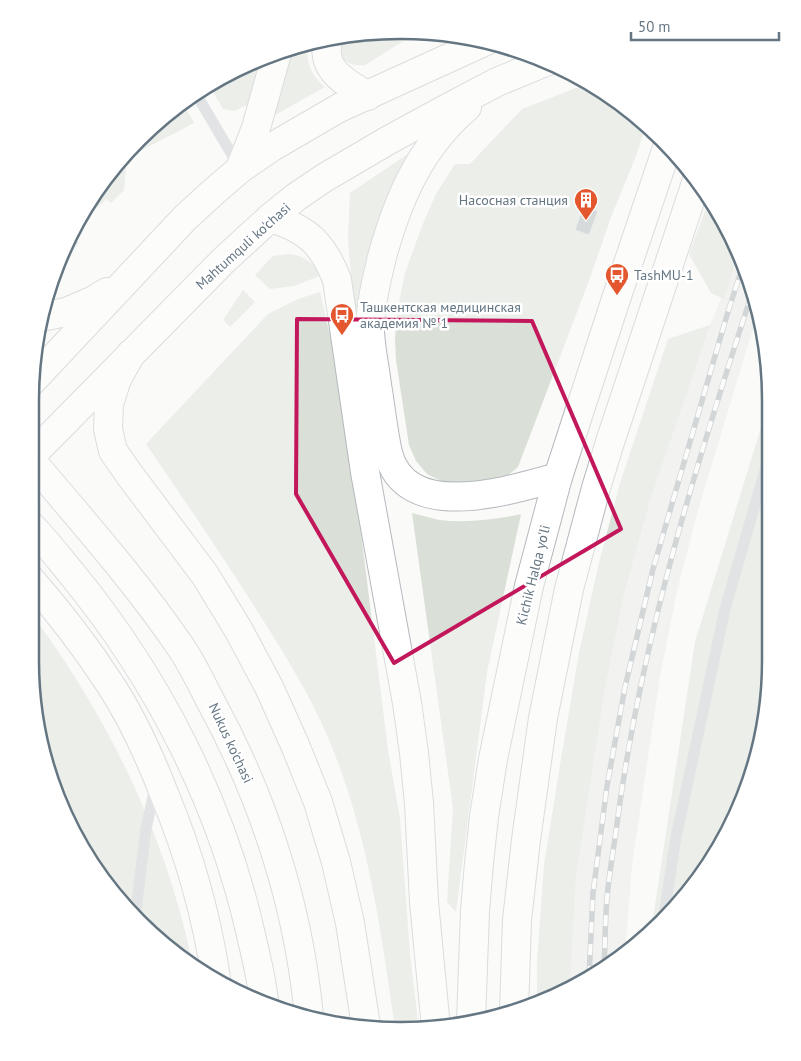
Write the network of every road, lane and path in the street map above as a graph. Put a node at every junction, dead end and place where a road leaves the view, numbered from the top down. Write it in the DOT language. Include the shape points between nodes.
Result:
graph roads {
  1 [pos="327,47"];
  2 [pos="474,47"];
  3 [pos="275,61"];
  4 [pos="537,65"];
  5 [pos="497,82"];
  6 [pos="368,96"];
  7 [pos="200,100"];
  8 [pos="665,154"];
  9 [pos="240,169"];
  10 [pos="694,190"];
  11 [pos="270,218"];
  12 [pos="128,279"];
  13 [pos="49,315"];
  14 [pos="131,354"];
  15 [pos="40,372"];
  16 [pos="39,449"];
  17 [pos="39,469"];
  18 [pos="39,476"];
  19 [pos="558,477"];
  20 [pos="762,481"];
  21 [pos="596,488"];
  22 [pos="71,508"];
  23 [pos="39,535"];
  24 [pos="39,589"];
  25 [pos="157,775"];
  26 [pos="665,906"];
  27 [pos="136,907"];
  28 [pos="215,971"];
  29 [pos="263,995"];
  30 [pos="514,1004"];
  31 [pos="308,1010"];
  32 [pos="471,1015"];
  33 [pos="365,1020"];
  34 [pos="435,1020"];
  1 -- 6 [label="main road" via="332,68 342,80"];
  2 -- 6 [label="main road"];
  3 -- 9 [label="main road" via="256,128"];
  4 -- 5 [label="main road, Mahtumquli ko'chasi"];
  5 -- 11 [label="main road, Mahtumquli ko'chasi" via="332,173"];
  5 -- 19 [label="main road" via="463,111 430,146 404,192 387,240 370,320 386,443 391,462 404,481 430,494 472,496"];
  6 -- 9 [label="main road" via="339,108"];
  7 -- 9 [label="lane"];
  8 -- 19 [label="main road, Kichik Halqa yo'li"];
  9 -- 12 [label="main road"];
  10 -- 21 [label="main road"];
  11 -- 14 [label="main road, Mahtumquli ko'chasi" via="217,266"];
  11 -- 34 [label="main road" via="293,226 313,240 328,258 338,280 366,472 411,728"];
  12 -- 13 [label="main road" via="94,300"];
  12 -- 15 [label="main road"];
  14 -- 16 [label="main road, Mahtumquli ko'chasi"];
  14 -- 33 [label="main road" via="117,378 109,404 108,429 113,451 205,575 252,654 288,728 318,802 336,862 350,923"];
  17 -- 22 [label="main road"];
  18 -- 22 [label="main road"];
  19 -- 21 [label="main road"];
  19 -- 32 [label="main road, Kichik Halqa yo'li" via="528,586 493,759 479,863"];
  20 -- 26 [label="lane" via="725,609 676,837"];
  21 -- 30 [label="main road" via="570,589 542,727 520,888"];
  22 -- 31 [label="main road, Nukus ko'chasi" via="128,575 181,647 224,724 260,807 284,881 302,960"];
  23 -- 29 [label="main road" via="96,603 144,674 204,789 246,913"];
  24 -- 25 [label="main road" via="110,684"];
  25 -- 27 [label="lane" via="146,829"];
  25 -- 28 [label="main road" via="193,872"];
}
